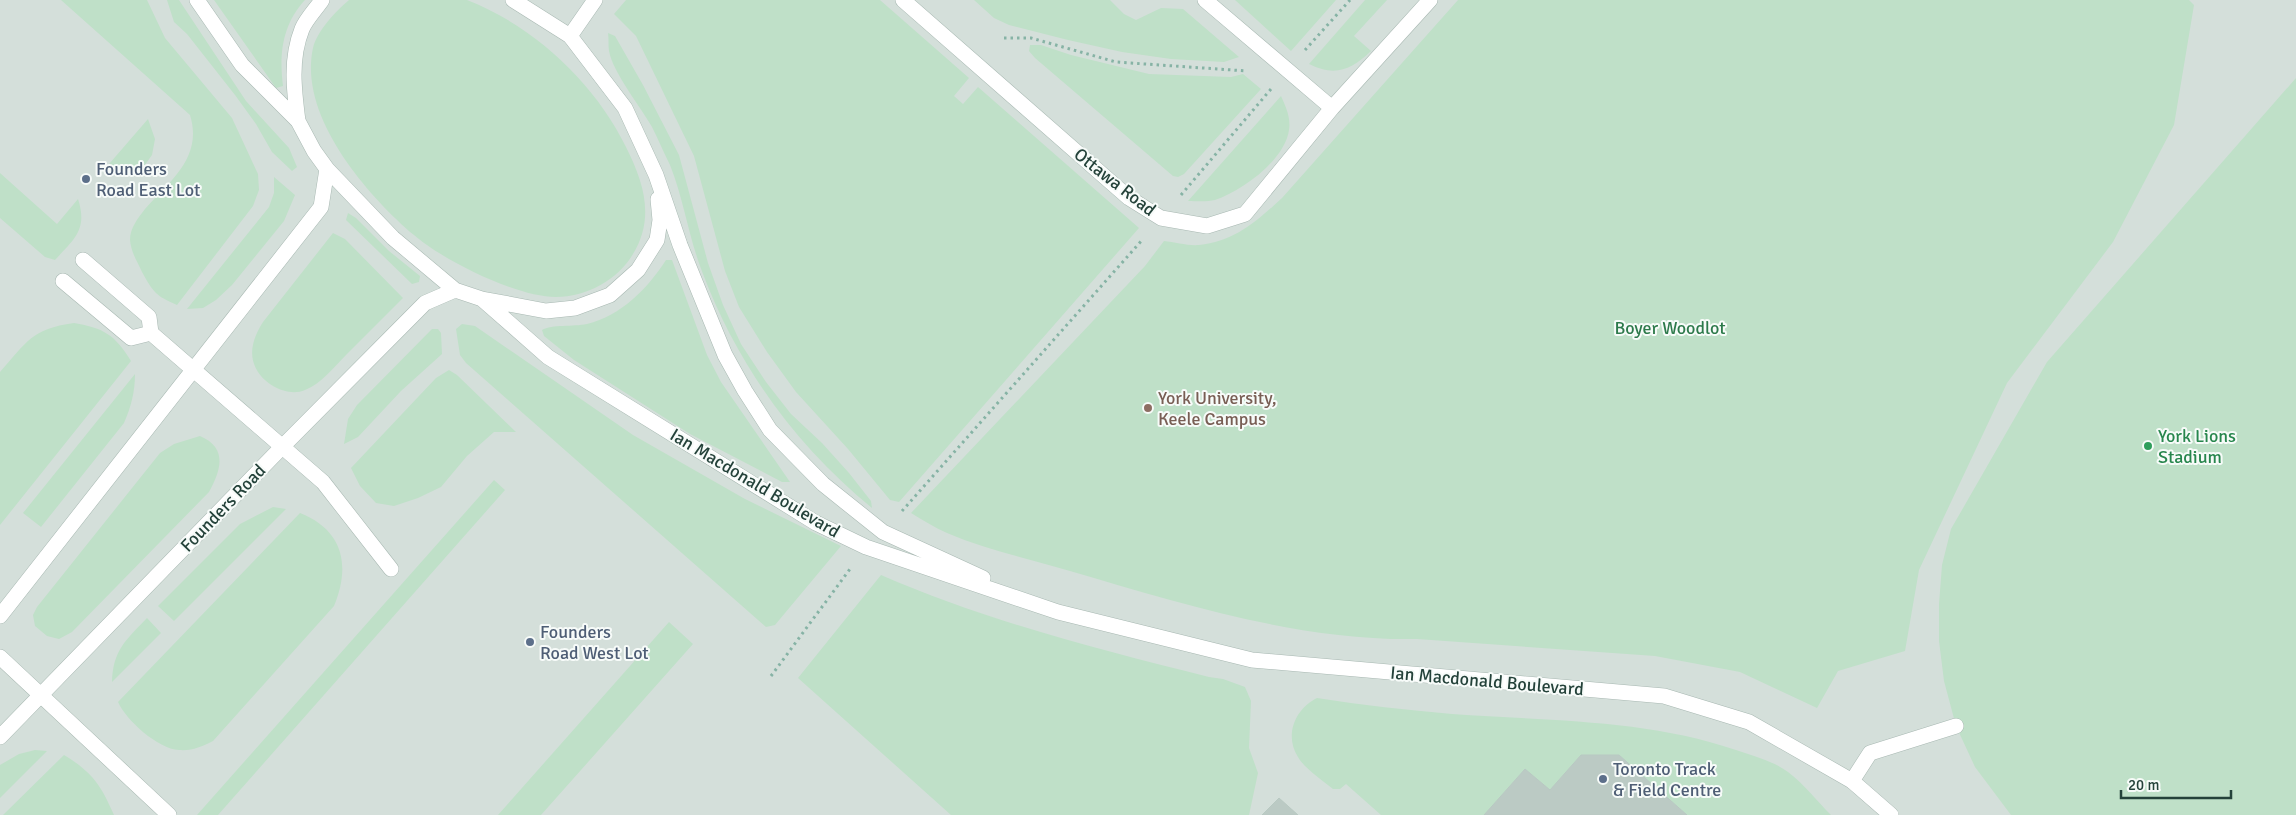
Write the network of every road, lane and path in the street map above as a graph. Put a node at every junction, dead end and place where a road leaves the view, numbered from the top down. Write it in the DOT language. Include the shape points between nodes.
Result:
graph roads {
  1 [pos="197,0"];
  2 [pos="322,0"];
  3 [pos="513,0"];
  4 [pos="595,0"];
  5 [pos="903,0"];
  6 [pos="1205,0"];
  7 [pos="1350,0"];
  8 [pos="1430,0"];
  9 [pos="570,36"];
  10 [pos="1004,38"];
  11 [pos="1299,57"];
  12 [pos="1249,71"];
  13 [pos="1265,82"];
  14 [pos="1332,108"];
  15 [pos="298,121"];
  16 [pos="327,169"];
  17 [pos="656,175"];
  18 [pos="1177,199"];
  19 [pos="1146,234"];
  20 [pos="83,260"];
  21 [pos="63,281"];
  22 [pos="455,290"];
  23 [pos="482,299"];
  24 [pos="151,333"];
  25 [pos="194,371"];
  26 [pos="282,447"];
  27 [pos="896,518"];
  28 [pos="852,566"];
  29 [pos="391,569"];
  30 [pos="1058,612"];
  31 [pos="0,616"];
  32 [pos="0,657"];
  33 [pos="771,676"];
  34 [pos="42,696"];
  35 [pos="1956,726"];
  36 [pos="0,737"];
  37 [pos="1852,781"];
  38 [pos="169,815"];
  39 [pos="1891,815"];
  1 -- 15 [label="street, Ian Macdonald Boulevard" via="242,65"];
  2 -- 15 [label="street, Ian Macdonald Boulevard" via="302,28 295,59 293,82"];
  3 -- 9 [label="street, Ian Macdonald Boulevard"];
  4 -- 9 [label="street"];
  5 -- 14 [label="street, Ottawa Road" via="1120,190 1161,218 1207,226 1245,214"];
  6 -- 14 [label="street"];
  7 -- 11 [label="path"];
  8 -- 14 [label="street, Ottawa Road"];
  9 -- 17 [label="street, Ian Macdonald Boulevard" via="625,108"];
  10 -- 12 [label="path" via="1031,38 1116,62"];
  13 -- 18 [label="path" via="1273,87"];
  15 -- 16 [label="street, Ian Macdonald Boulevard"];
  16 -- 22 [label="street, Ian Macdonald Boulevard" via="393,238"];
  16 -- 25 [label="street" via="321,207"];
  17 -- 23 [label="street, Ian Macdonald Boulevard" via="660,220 657,240 638,270 610,295 575,308 546,311"];
  17 -- 30 [label="street, Ian Macdonald Boulevard" via="680,246 725,355 770,430 823,484 883,532"];
  19 -- 27 [label="path"];
  20 -- 24 [label="street" via="149,317"];
  21 -- 24 [label="street" via="131,338"];
  22 -- 23 [label="street, Ian Macdonald Boulevard"];
  22 -- 26 [label="street, Founders Road" via="425,304"];
  23 -- 30 [label="street, Ian Macdonald Boulevard" via="548,357 816,523 866,547"];
  24 -- 25 [label="street"];
  25 -- 26 [label="street"];
  25 -- 31 [label="street"];
  26 -- 29 [label="street" via="324,482"];
  26 -- 34 [label="street, Founders Road"];
  28 -- 33 [label="path"];
  30 -- 37 [label="street, Ian Macdonald Boulevard" via="1252,660 1664,696 1749,722"];
  32 -- 34 [label="street"];
  34 -- 36 [label="street, Founders Road"];
  34 -- 38 [label="street"];
  35 -- 37 [label="street" via="1870,753"];
  37 -- 39 [label="street, Ian Macdonald Boulevard"];
}
